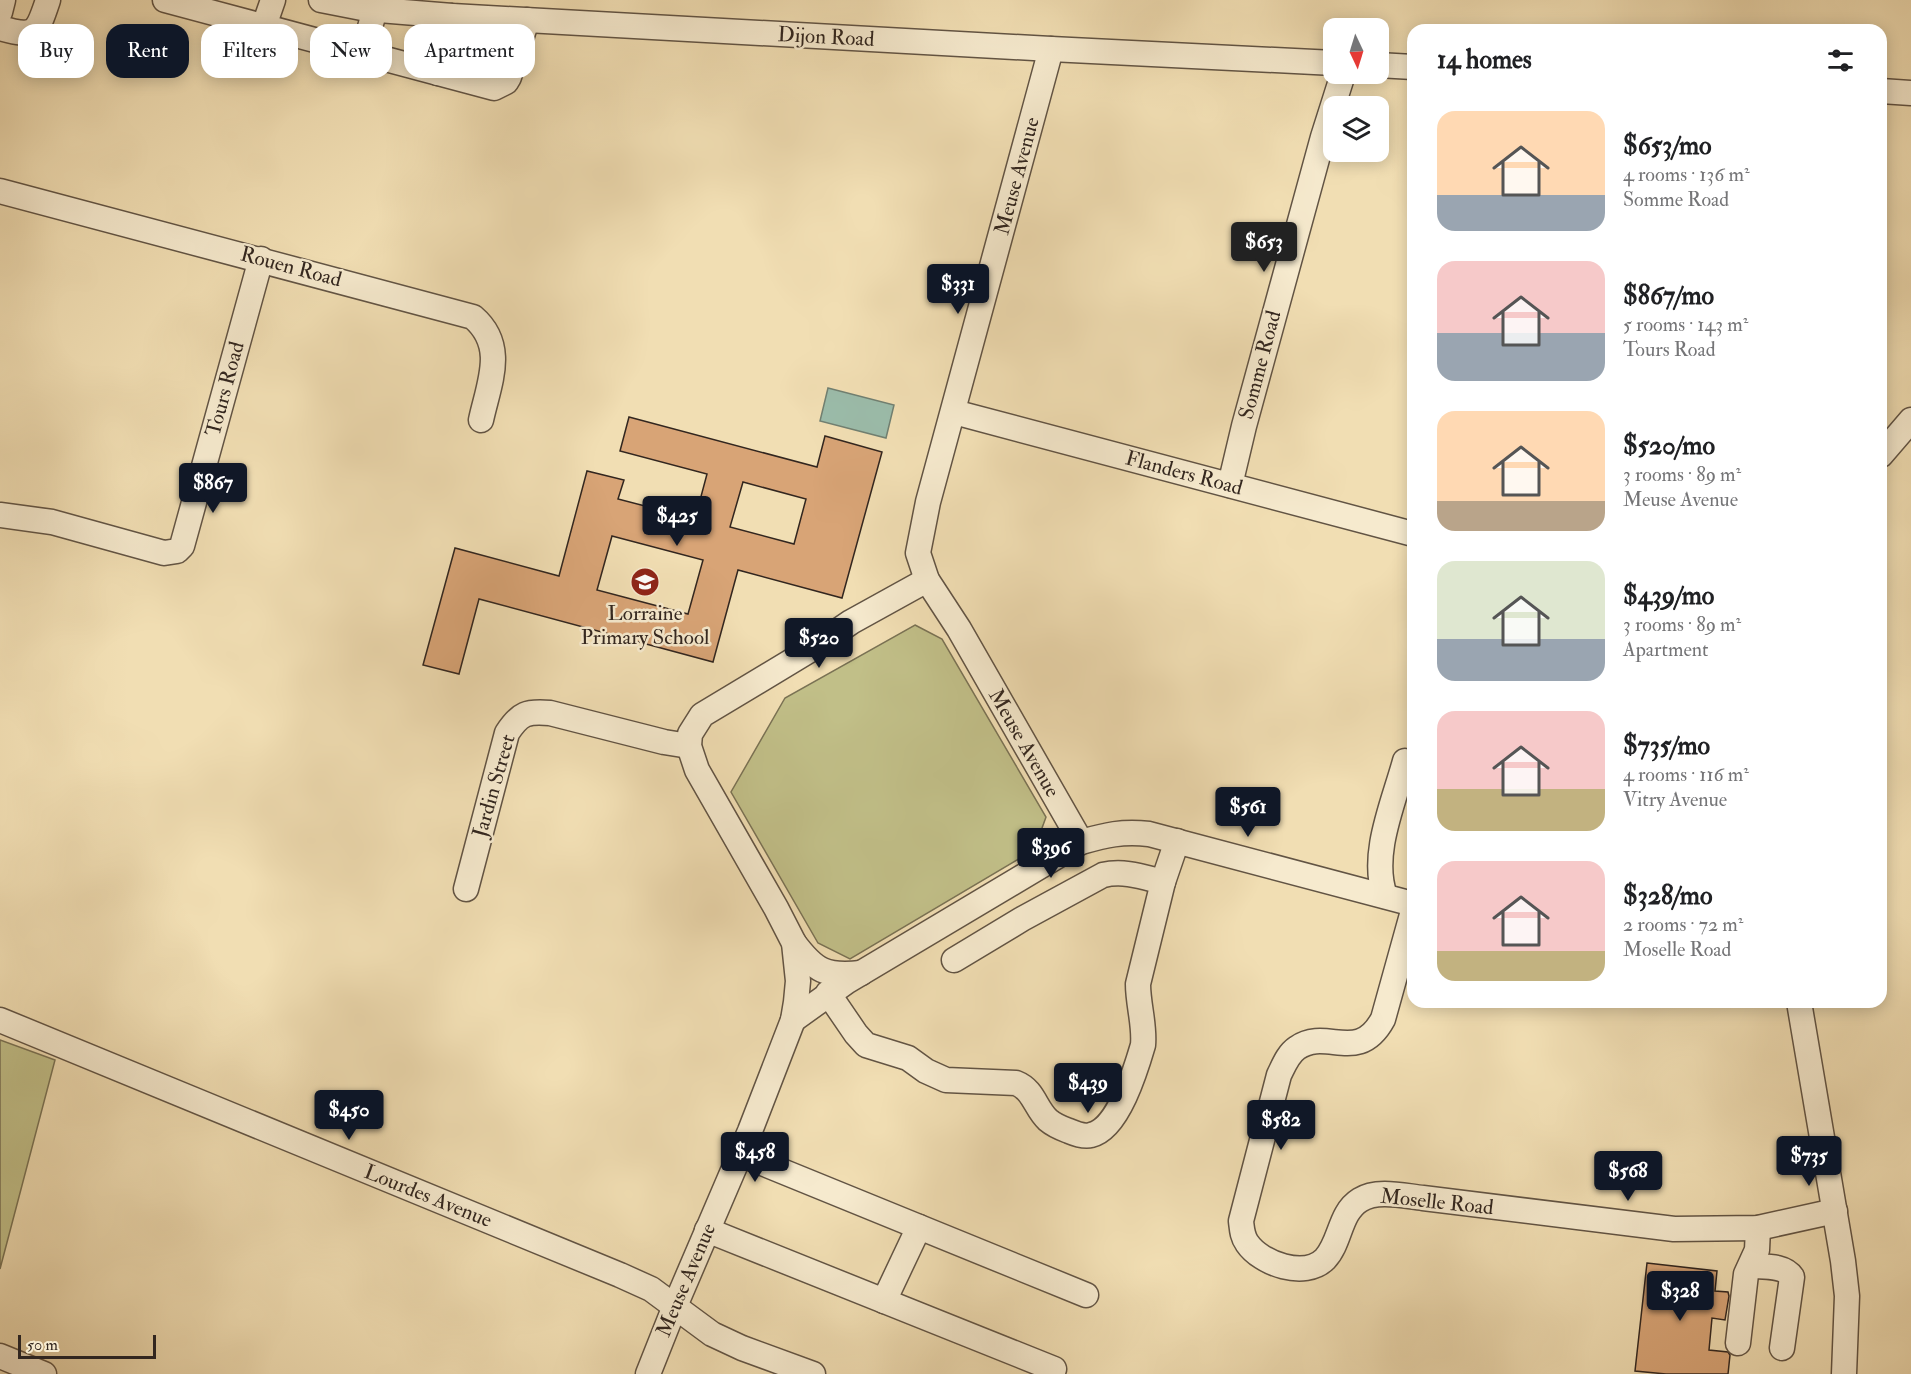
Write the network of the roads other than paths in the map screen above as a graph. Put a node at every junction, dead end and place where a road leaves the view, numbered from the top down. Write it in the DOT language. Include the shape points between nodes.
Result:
graph roads {
  1 [pos="3,0"];
  2 [pos="48,0"];
  3 [pos="165,0"];
  4 [pos="273,0"];
  5 [pos="322,0"];
  6 [pos="375,9"];
  7 [pos="0,12"];
  8 [pos="452,16"];
  9 [pos="527,20"];
  10 [pos="256,24"];
  11 [pos="265,24"];
  12 [pos="315,24"];
  13 [pos="371,24"];
  14 [pos="450,24"];
  15 [pos="526,24"];
  16 [pos="0,28"];
  17 [pos="1051,49"];
  18 [pos="1323,62"];
  19 [pos="1389,66"];
  20 [pos="1407,67"];
  21 [pos="457,78"];
  22 [pos="507,78"];
  23 [pos="1340,84"];
  24 [pos="1887,92"];
  25 [pos="1911,93"];
  26 [pos="0,191"];
  27 [pos="261,259"];
  28 [pos="954,412"];
  29 [pos="481,420"];
  30 [pos="1911,420"];
  31 [pos="1887,448"];
  32 [pos="1230,484"];
  33 [pos="0,514"];
  34 [pos="1407,532"];
  35 [pos="927,580"];
  36 [pos="689,746"];
  37 [pos="1405,761"];
  38 [pos="1176,841"];
  39 [pos="1081,843"];
  40 [pos="1163,882"];
  41 [pos="466,889"];
  42 [pos="1386,896"];
  43 [pos="1407,902"];
  44 [pos="1407,933"];
  45 [pos="794,943"];
  46 [pos="954,960"];
  47 [pos="863,972"];
  48 [pos="828,993"];
  49 [pos="1796,1008"];
  50 [pos="0,1020"];
  51 [pos="794,1020"];
  52 [pos="740,1154"];
  53 [pos="1835,1211"];
  54 [pos="919,1227"];
  55 [pos="1758,1228"];
  56 [pos="707,1230"];
  57 [pos="1751,1266"];
  58 [pos="1086,1295"];
  59 [pos="884,1301"];
  60 [pos="675,1306"];
  61 [pos="1738,1343"];
  62 [pos="1782,1348"];
  63 [pos="0,1356"];
  64 [pos="1054,1369"];
  65 [pos="44,1374"];
  66 [pos="648,1374"];
  67 [pos="813,1374"];
  68 [pos="1844,1374"];
  1 -- 7 [label="street"];
  2 -- 16 [label="street" via="35,30 22,34"];
  3 -- 10 [label="street"];
  4 -- 11 [label="street"];
  5 -- 6 [label="street, Dijon Road"];
  5 -- 12 [label="street"];
  6 -- 8 [label="street, Dijon Road"];
  6 -- 13 [label="street"];
  8 -- 9 [label="street, Dijon Road"];
  8 -- 14 [label="street"];
  9 -- 15 [label="street"];
  9 -- 17 [label="street, Dijon Road"];
  17 -- 18 [label="street, Dijon Road"];
  17 -- 28 [label="street, Meuse Avenue"];
  19 -- 20 [label="street"];
  21 -- 22 [label="street" via="494,88"];
  23 -- 32 [label="street, Somme Road"];
  24 -- 25 [label="street"];
  26 -- 27 [label="street, Rouen Road"];
  27 -- 29 [label="street, Rouen Road" via="473,316 483,325 493,346 493,368"];
  27 -- 33 [label="street, Tours Road" via="182,546 177,551 164,553 52,522"];
  28 -- 32 [label="street, Flanders Road"];
  28 -- 35 [label="street, Meuse Avenue" via="918,553"];
  30 -- 31 [label="street"];
  32 -- 34 [label="street, Flanders Road"];
  35 -- 36 [label="street" via="851,622 702,715 690,734"];
  35 -- 39 [label="street, Meuse Avenue"];
  36 -- 41 [label="street, Jardin Street" via="550,713 523,714 507,733"];
  36 -- 45 [label="street, Meuse Avenue" via="697,770"];
  37 -- 42 [label="street" via="1381,858 1381,883"];
  38 -- 39 [label="street" via="1124,832"];
  38 -- 40 [label="street"];
  38 -- 42 [label="street"];
  39 -- 47 [label="street, Meuse Avenue"];
  40 -- 46 [label="street" via="1129,873 1103,875"];
  40 -- 48 [label="street" via="1138,984 1144,1035 1141,1053 1118,1110 1108,1124 1090,1136 1074,1134 1046,1119 1024,1086 946,1080 908,1058 866,1045"];
  42 -- 43 [label="street"];
  44 -- 55 [label="street, Moselle Road" via="1378,1029 1364,1041 1352,1044 1304,1044 1286,1059 1241,1221 1243,1235 1255,1252 1281,1265 1307,1269 1317,1265 1331,1251 1353,1205 1371,1195 1674,1229"];
  45 -- 47 [label="street, Meuse Avenue" via="817,969 833,974"];
  45 -- 51 [label="street, Meuse Avenue" via="798,981"];
  47 -- 48 [label="street, Meuse Avenue"];
  48 -- 51 [label="street, Meuse Avenue"];
  49 -- 53 [label="street"];
  50 -- 60 [label="street, Lourdes Avenue" via="620,1275 651,1289"];
  51 -- 52 [label="street, Meuse Avenue"];
  52 -- 54 [label="street"];
  52 -- 56 [label="street, Meuse Avenue"];
  53 -- 55 [label="street, Moselle Road"];
  53 -- 68 [label="street" via="1847,1296"];
  54 -- 58 [label="street"];
  54 -- 59 [label="street"];
  55 -- 57 [label="street" via="1757,1250"];
  56 -- 59 [label="street"];
  56 -- 60 [label="street, Meuse Avenue"];
  57 -- 61 [label="street" via="1746,1274"];
  57 -- 62 [label="street" via="1783,1269 1792,1278"];
  59 -- 64 [label="street"];
  60 -- 66 [label="street, Meuse Avenue"];
  60 -- 67 [label="street, Lourdes Avenue" via="712,1334"];
  63 -- 65 [label="street"];
}
